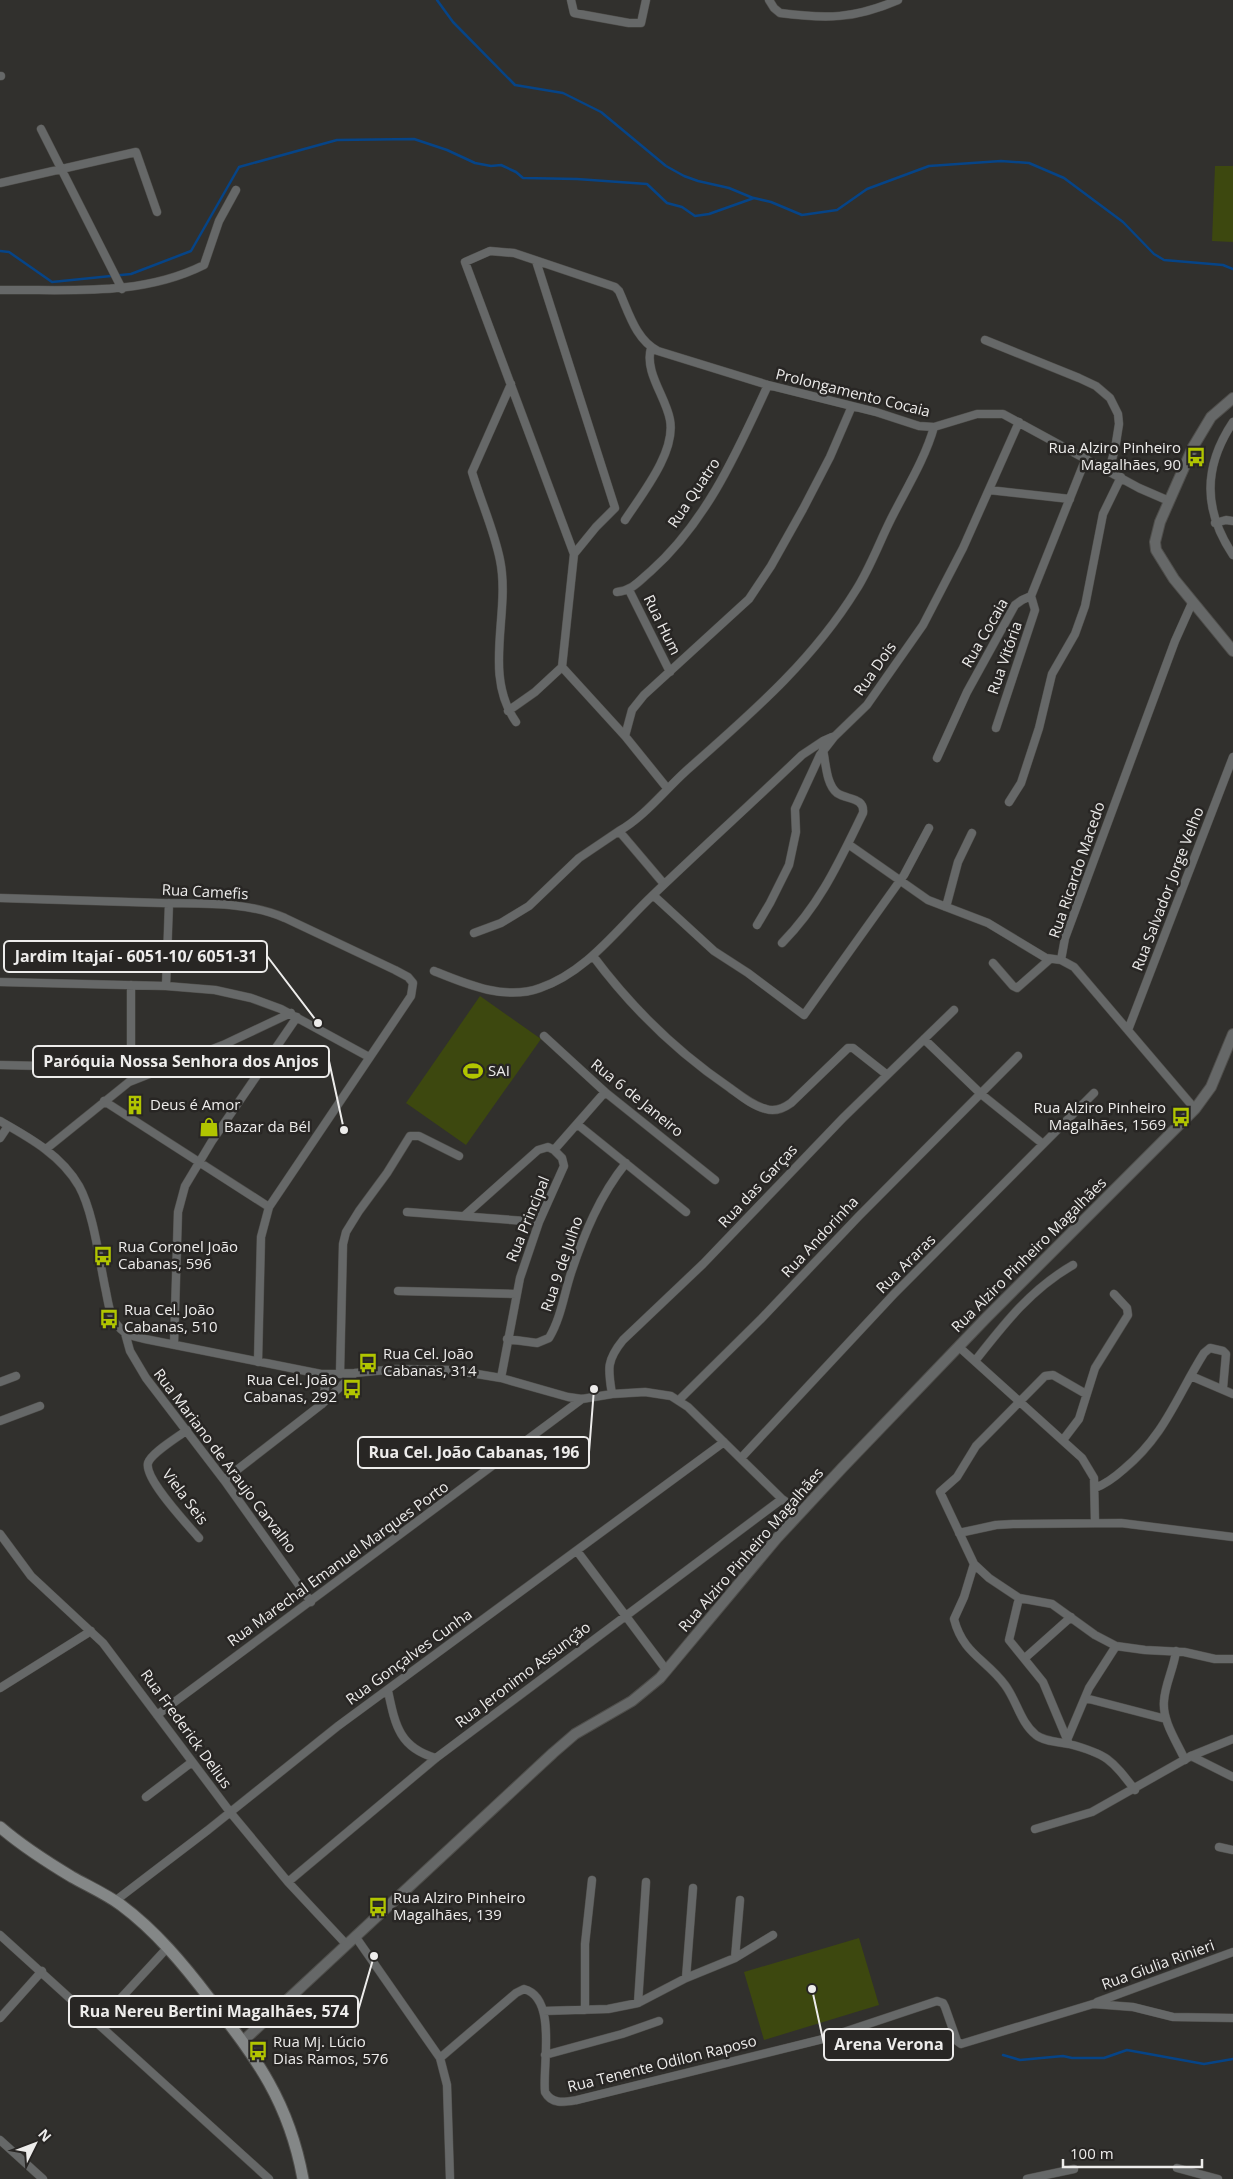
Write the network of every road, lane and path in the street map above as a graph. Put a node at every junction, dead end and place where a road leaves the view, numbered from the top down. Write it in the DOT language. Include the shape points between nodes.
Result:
graph roads {
  1 [pos="571,0"];
  2 [pos="646,0"];
  3 [pos="769,0"];
  4 [pos="898,0"];
  5 [pos="41,129"];
  6 [pos="60,169"];
  7 [pos="0,183"];
  8 [pos="236,190"];
  9 [pos="157,212"];
  10 [pos="536,261"];
  11 [pos="120,285"];
  12 [pos="0,290"];
  13 [pos="985,340"];
  14 [pos="651,348"];
  15 [pos="511,384"];
  16 [pos="768,386"];
  17 [pos="1233,398"];
  18 [pos="852,406"];
  19 [pos="1019,422"];
  20 [pos="1233,422"];
  21 [pos="934,427"];
  22 [pos="1086,458"];
  23 [pos="1108,470"];
  24 [pos="1121,477"];
  25 [pos="989,490"];
  26 [pos="1070,499"];
  27 [pos="1169,501"];
  28 [pos="625,520"];
  29 [pos="1233,522"];
  30 [pos="1215,523"];
  31 [pos="574,554"];
  32 [pos="1233,555"];
  33 [pos="629,590"];
  34 [pos="616,592"];
  35 [pos="1032,596"];
  36 [pos="1192,602"];
  37 [pos="1233,651"];
  38 [pos="562,666"];
  39 [pos="670,672"];
  40 [pos="508,711"];
  41 [pos="516,722"];
  42 [pos="996,728"];
  43 [pos="626,736"];
  44 [pos="834,736"];
  45 [pos="823,750"];
  46 [pos="1233,757"];
  47 [pos="937,758"];
  48 [pos="667,788"];
  49 [pos="1009,802"];
  50 [pos="929,828"];
  51 [pos="618,831"];
  52 [pos="972,833"];
  53 [pos="848,844"];
  54 [pos="900,881"];
  55 [pos="664,884"];
  56 [pos="652,895"];
  57 [pos="0,898"];
  58 [pos="169,903"];
  59 [pos="946,907"];
  60 [pos="757,925"];
  61 [pos="474,932"];
  62 [pos="782,943"];
  63 [pos="593,956"];
  64 [pos="1050,959"];
  65 [pos="1062,960"];
  66 [pos="994,963"];
  67 [pos="434,971"];
  68 [pos="0,982"];
  69 [pos="131,985"];
  70 [pos="166,986"];
  71 [pos="954,1010"];
  72 [pos="294,1015"];
  73 [pos="1128,1030"];
  74 [pos="1233,1034"];
  75 [pos="544,1036"];
  76 [pos="924,1039"];
  77 [pos="1018,1056"];
  78 [pos="369,1057"];
  79 [pos="0,1065"];
  80 [pos="131,1068"];
  81 [pos="152,1073"];
  82 [pos="886,1074"];
  83 [pos="605,1092"];
  84 [pos="1094,1093"];
  85 [pos="982,1094"];
  86 [pos="104,1101"];
  87 [pos="1195,1109"];
  88 [pos="0,1122"];
  89 [pos="577,1124"];
  90 [pos="8,1126"];
  91 [pos="0,1138"];
  92 [pos="1043,1144"];
  93 [pos="46,1150"];
  94 [pos="554,1150"];
  95 [pos="459,1156"];
  96 [pos="198,1163"];
  97 [pos="626,1163"];
  98 [pos="715,1180"];
  99 [pos="269,1207"];
  100 [pos="408,1212"];
  101 [pos="686,1212"];
  102 [pos="464,1216"];
  103 [pos="539,1222"];
  104 [pos="1073,1265"];
  105 [pos="398,1291"];
  106 [pos="516,1294"];
  107 [pos="1114,1294"];
  108 [pos="125,1333"];
  109 [pos="507,1339"];
  110 [pos="174,1345"];
  111 [pos="959,1347"];
  112 [pos="975,1361"];
  113 [pos="258,1362"];
  114 [pos="355,1373"];
  115 [pos="321,1374"];
  116 [pos="340,1374"];
  117 [pos="16,1376"];
  118 [pos="1191,1376"];
  119 [pos="501,1378"];
  120 [pos="0,1382"];
  121 [pos="1223,1388"];
  122 [pos="612,1394"];
  123 [pos="1086,1394"];
  124 [pos="1233,1394"];
  125 [pos="582,1399"];
  126 [pos="679,1400"];
  127 [pos="1020,1402"];
  128 [pos="322,1404"];
  129 [pos="40,1406"];
  130 [pos="0,1421"];
  131 [pos="187,1430"];
  132 [pos="1063,1440"];
  133 [pos="724,1442"];
  134 [pos="741,1458"];
  135 [pos="224,1480"];
  136 [pos="1095,1488"];
  137 [pos="782,1498"];
  138 [pos="801,1512"];
  139 [pos="1095,1523"];
  140 [pos="959,1533"];
  141 [pos="0,1534"];
  142 [pos="1233,1537"];
  143 [pos="199,1538"];
  144 [pos="577,1551"];
  145 [pos="974,1564"];
  146 [pos="1019,1598"];
  147 [pos="311,1602"];
  148 [pos="625,1616"];
  149 [pos="1071,1617"];
  150 [pos="91,1631"];
  151 [pos="1116,1646"];
  152 [pos="1176,1651"];
  153 [pos="1025,1658"];
  154 [pos="1233,1659"];
  155 [pos="667,1671"];
  156 [pos="0,1688"];
  157 [pos="388,1691"];
  158 [pos="1085,1698"];
  159 [pos="157,1715"];
  160 [pos="1166,1719"];
  161 [pos="1233,1739"];
  162 [pos="1068,1742"];
  163 [pos="436,1758"];
  164 [pos="1188,1758"];
  165 [pos="192,1762"];
  166 [pos="1233,1777"];
  167 [pos="1135,1790"];
  168 [pos="146,1797"];
  169 [pos="230,1812"];
  170 [pos="0,1827"];
  171 [pos="1035,1829"];
  172 [pos="1219,1847"];
  173 [pos="1233,1850"];
  174 [pos="592,1880"];
  175 [pos="288,1882"];
  176 [pos="646,1882"];
  177 [pos="693,1888"];
  178 [pos="740,1900"];
  179 [pos="115,1901"];
  180 [pos="0,1935"];
  181 [pos="773,1935"];
  182 [pos="355,1936"];
  183 [pos="346,1944"];
  184 [pos="168,1947"];
  185 [pos="1233,1952"];
  186 [pos="735,1958"];
  187 [pos="42,1972"];
  188 [pos="686,1978"];
  189 [pos="1119,1994"];
  190 [pos="638,2003"];
  191 [pos="943,2003"];
  192 [pos="1093,2004"];
  193 [pos="1122,2006"];
  194 [pos="585,2010"];
  195 [pos="543,2011"];
  196 [pos="0,2018"];
  197 [pos="1233,2018"];
  198 [pos="659,2022"];
  199 [pos="98,2023"];
  200 [pos="243,2041"];
  201 [pos="545,2055"];
  202 [pos="440,2058"];
  203 [pos="0,2140"];
  204 [pos="1177,2168"];
  205 [pos="1074,2169"];
  206 [pos="1043,2177"];
  207 [pos="1202,2177"];
  208 [pos="43,2179"];
  209 [pos="269,2179"];
  210 [pos="303,2179"];
  211 [pos="450,2179"];
  212 [pos="1027,2179"];
  213 [pos="1218,2179"];
  1 -- 2 [label="street" via="574,14 629,24 642,23"];
  3 -- 4 [label="street" via="780,13 834,18"];
  5 -- 6 [label="street"];
  6 -- 7 [label="street"];
  6 -- 9 [label="street" via="136,152"];
  6 -- 11 [label="street"];
  8 -- 11 [label="street" via="216,228 204,266 162,282"];
  10 -- 14 [label="street" via="615,287 641,338"];
  10 -- 15 [label="street" via="514,253 490,251 465,262"];
  10 -- 31 [label="street" via="615,508"];
  11 -- 12 [label="street"];
  13 -- 23 [label="street" via="1079,378 1110,398 1119,424"];
  14 -- 16 [label="street, Prolongamento Cocaia"];
  14 -- 28 [label="street" via="649,362 671,422 661,462"];
  15 -- 31 [label="street"];
  15 -- 40 [label="street" via="472,472 500,562 502,605 498,648"];
  16 -- 18 [label="street, Prolongamento Cocaia"];
  16 -- 33 [label="street, Rua Quatro" via="733,460 694,524 667,556"];
  17 -- 27 [label="street" via="1210,416 1192,447"];
  18 -- 21 [label="street, Prolongamento Cocaia" via="910,424"];
  18 -- 39 [label="street" via="826,465 771,566 741,607"];
  19 -- 21 [label="street, Prolongamento Cocaia" via="1003,414 977,414"];
  19 -- 22 [label="street, Prolongamento Cocaia"];
  19 -- 25 [label="street, Rua Dois"];
  20 -- 30 [label="street" via="1220,443 1212,467 1210,482"];
  21 -- 48 [label="street" via="870,566 820,641 774,692"];
  22 -- 23 [label="street, Prolongamento Cocaia"];
  22 -- 26 [label="street, Rua Cocaia"];
  23 -- 24 [label="street, Prolongamento Cocaia"];
  24 -- 27 [label="street, Prolongamento Cocaia"];
  24 -- 49 [label="street" via="1103,514 1086,606 1075,634 1052,674 1021,782"];
  25 -- 26 [label="street"];
  25 -- 44 [label="street, Rua Dois" via="950,576 923,625 869,703"];
  26 -- 35 [label="street, Rua Cocaia"];
  27 -- 36 [label="street" via="1156,534 1156,550"];
  29 -- 30 [label="street"];
  30 -- 32 [label="street"];
  31 -- 38 [label="street"];
  33 -- 34 [label="street"];
  33 -- 39 [label="street, Rua Hum"];
  35 -- 42 [label="street, Rua Vitória" via="1035,610"];
  35 -- 47 [label="street, Rua Cocaia" via="1015,605 967,692"];
  36 -- 37 [label="street"];
  36 -- 65 [label="street, Rua Ricardo Macedo" via="1065,938"];
  38 -- 40 [label="street" via="535,692"];
  38 -- 43 [label="street"];
  39 -- 43 [label="street" via="634,706"];
  40 -- 41 [label="street"];
  43 -- 48 [label="street"];
  44 -- 45 [label="street, Rua Dois"];
  44 -- 55 [label="street" via="802,755"];
  45 -- 53 [label="street" via="834,790 863,806 863,813"];
  45 -- 60 [label="street, Rua Dois" via="795,809 796,832 789,865"];
  46 -- 73 [label="street, Rua Salvador Jorge Velho"];
  48 -- 51 [label="street" via="632,823"];
  50 -- 54 [label="street"];
  51 -- 55 [label="street"];
  51 -- 61 [label="street" via="579,858 529,906 501,923"];
  52 -- 59 [label="street" via="958,862"];
  53 -- 54 [label="street"];
  53 -- 62 [label="street" via="821,895"];
  54 -- 56 [label="street" via="804,1015 748,972 714,951"];
  54 -- 59 [label="street" via="915,893"];
  55 -- 56 [label="street"];
  56 -- 63 [label="street"];
  57 -- 58 [label="street, Rua Camefis"];
  58 -- 70 [label="street"];
  58 -- 78 [label="street, Rua Camefis" via="246,906 273,913 408,977 413,990 411,996"];
  59 -- 64 [label="street" via="988,923"];
  63 -- 67 [label="street" via="540,988 518,993 476,987"];
  63 -- 82 [label="street" via="624,995 676,1046 756,1106 771,1110 786,1106 848,1048 854,1048"];
  64 -- 65 [label="street"];
  64 -- 66 [label="street" via="1017,988"];
  65 -- 73 [label="street, Rua Ricardo Macedo" via="1074,968"];
  68 -- 69 [label="street"];
  69 -- 70 [label="street"];
  69 -- 80 [label="street"];
  70 -- 72 [label="street" via="215,990 251,998"];
  71 -- 76 [label="street, Rua das Garças"];
  72 -- 78 [label="street"];
  72 -- 81 [label="street"];
  72 -- 96 [label="street"];
  73 -- 87 [label="street, Rua Ricardo Macedo"];
  74 -- 87 [label="street, Rua Alziro Pinheiro Magalhães" via="1211,1087"];
  75 -- 83 [label="street, Rua 6 de Janeiro"];
  76 -- 82 [label="street, Rua das Garças"];
  76 -- 85 [label="street"];
  77 -- 85 [label="street, Rua Andorinha"];
  78 -- 99 [label="street"];
  79 -- 80 [label="street"];
  80 -- 81 [label="street"];
  81 -- 86 [label="street" via="129,1082"];
  82 -- 122 [label="street, Rua das Garças" via="704,1264 623,1340 609,1363"];
  83 -- 89 [label="street"];
  83 -- 98 [label="street, Rua 6 de Janeiro"];
  84 -- 92 [label="street, Rua Araras"];
  85 -- 92 [label="street"];
  85 -- 126 [label="street, Rua Andorinha"];
  86 -- 93 [label="street"];
  86 -- 96 [label="street"];
  87 -- 111 [label="street, Rua Alziro Pinheiro Magalhães"];
  88 -- 90 [label="street, Rua Mariano de Araujo Carvalho"];
  89 -- 94 [label="street"];
  89 -- 97 [label="street"];
  90 -- 91 [label="street"];
  90 -- 93 [label="street, Rua Mariano de Araujo Carvalho"];
  92 -- 134 [label="street, Rua Araras" via="894,1294"];
  93 -- 108 [label="street, Rua Mariano de Araujo Carvalho" via="66,1168 83,1194 111,1314"];
  94 -- 102 [label="street" via="548,1147 538,1150"];
  94 -- 103 [label="street, Rua Principal" via="562,1158 564,1166"];
  95 -- 116 [label="street" via="412,1134 351,1222 343,1244"];
  96 -- 99 [label="street"];
  96 -- 110 [label="street" via="185,1186 178,1212"];
  97 -- 101 [label="street"];
  97 -- 109 [label="street, Rua 9 de Julho" via="602,1198 583,1240 548,1338 537,1343"];
  99 -- 113 [label="street" via="262,1237"];
  100 -- 102 [label="street"];
  102 -- 103 [label="street"];
  103 -- 106 [label="street, Rua Principal"];
  104 -- 112 [label="street" via="1024,1301"];
  105 -- 106 [label="street"];
  106 -- 109 [label="street, Rua Principal"];
  107 -- 123 [label="street" via="1127,1308 1128,1315 1095,1368"];
  108 -- 110 [label="street"];
  108 -- 131 [label="street, Rua Mariano de Araujo Carvalho" via="136,1363"];
  109 -- 119 [label="street, Rua Principal"];
  110 -- 113 [label="street"];
  111 -- 112 [label="street"];
  111 -- 138 [label="street, Rua Alziro Pinheiro Magalhães"];
  112 -- 127 [label="street"];
  113 -- 115 [label="street"];
  114 -- 116 [label="street"];
  114 -- 119 [label="street" via="432,1368"];
  114 -- 128 [label="street"];
  115 -- 116 [label="street"];
  115 -- 128 [label="street" via="325,1388"];
  117 -- 120 [label="street"];
  118 -- 121 [label="street"];
  118 -- 121 [label="street" via="1206,1350 1223,1351 1227,1357"];
  118 -- 136 [label="street" via="1152,1442 1117,1475"];
  119 -- 125 [label="street"];
  121 -- 124 [label="street"];
  122 -- 125 [label="street"];
  122 -- 126 [label="street" via="645,1392"];
  123 -- 127 [label="street" via="1049,1374"];
  123 -- 132 [label="street" via="1079,1419"];
  125 -- 147 [label="street, Rua Marechal Emanuel Marques Porto"];
  126 -- 133 [label="street"];
  127 -- 132 [label="street"];
  127 -- 140 [label="street" via="976,1446 957,1477 940,1492"];
  128 -- 135 [label="street"];
  129 -- 130 [label="street"];
  131 -- 135 [label="street, Rua Mariano de Araujo Carvalho"];
  131 -- 143 [label="street, Viela Seis" via="151,1458 148,1469 155,1484"];
  132 -- 136 [label="street" via="1088,1466"];
  133 -- 134 [label="street"];
  133 -- 144 [label="street, Rua Gonçalves Cunha"];
  134 -- 137 [label="street"];
  135 -- 147 [label="street, Rua Mariano de Araujo Carvalho"];
  136 -- 139 [label="street"];
  137 -- 138 [label="street"];
  137 -- 148 [label="street, Rua Jeronimo Assunção"];
  138 -- 155 [label="street, Rua Alziro Pinheiro Magalhães"];
  139 -- 140 [label="street" via="996,1525"];
  139 -- 142 [label="street"];
  140 -- 145 [label="street"];
  141 -- 150 [label="street, Rua Frederick Delius" via="31,1576"];
  144 -- 148 [label="street"];
  144 -- 157 [label="street, Rua Gonçalves Cunha"];
  145 -- 146 [label="street"];
  145 -- 162 [label="street" via="954,1619 962,1640 1007,1687 1032,1732"];
  146 -- 149 [label="street" via="1052,1604"];
  146 -- 153 [label="street" via="1008,1636"];
  147 -- 159 [label="street, Rua Marechal Emanuel Marques Porto"];
  148 -- 155 [label="street"];
  148 -- 163 [label="street, Rua Jeronimo Assunção"];
  149 -- 151 [label="street"];
  149 -- 153 [label="street"];
  150 -- 156 [label="street"];
  150 -- 159 [label="street, Rua Frederick Delius"];
  151 -- 152 [label="street"];
  151 -- 158 [label="street"];
  152 -- 154 [label="street" via="1215,1659"];
  152 -- 160 [label="street" via="1164,1701"];
  153 -- 162 [label="street" via="1043,1682"];
  155 -- 182 [label="street, Rua Alziro Pinheiro Magalhães" via="645,1691 575,1734"];
  157 -- 163 [label="street" via="395,1724 401,1734 423,1755"];
  157 -- 169 [label="street, Rua Gonçalves Cunha" via="287,1765"];
  158 -- 160 [label="street"];
  158 -- 162 [label="street"];
  159 -- 165 [label="street, Rua Frederick Delius"];
  160 -- 164 [label="street"];
  161 -- 164 [label="street"];
  162 -- 167 [label="street" via="1106,1757"];
  163 -- 175 [label="street, Rua Jeronimo Assunção"];
  164 -- 166 [label="street"];
  164 -- 167 [label="street"];
  165 -- 168 [label="street"];
  165 -- 169 [label="street, Rua Frederick Delius"];
  167 -- 171 [label="street" via="1092,1812"];
  169 -- 175 [label="street, Rua Frederick Delius"];
  169 -- 179 [label="street, Rua Gonçalves Cunha"];
  170 -- 179 [label="main road" via="41,1858"];
  172 -- 173 [label="street"];
  174 -- 194 [label="street" via="585,1944"];
  175 -- 183 [label="street, Rua Frederick Delius"];
  176 -- 190 [label="street"];
  177 -- 188 [label="street"];
  178 -- 186 [label="street"];
  179 -- 184 [label="main road"];
  180 -- 187 [label="street"];
  181 -- 186 [label="street"];
  182 -- 183 [label="street, Rua Alziro Pinheiro Magalhães"];
  182 -- 202 [label="street"];
  183 -- 200 [label="street, Rua Alziro Pinheiro Magalhães"];
  184 -- 199 [label="street"];
  184 -- 200 [label="main road"];
  185 -- 189 [label="street, Rua Giulia Rinieri"];
  186 -- 188 [label="street"];
  187 -- 196 [label="street"];
  187 -- 199 [label="street"];
  188 -- 190 [label="street"];
  189 -- 192 [label="street, Rua Giulia Rinieri"];
  189 -- 193 [label="street"];
  190 -- 194 [label="street"];
  191 -- 192 [label="street, Rua Giulia Rinieri" via="956,2041 961,2044"];
  191 -- 201 [label="street, Rua Tenente Odilon Raposo" via="933,2002 805,2044 564,2102 554,2101 545,2092"];
  192 -- 193 [label="street"];
  193 -- 197 [label="street" via="1173,2017"];
  194 -- 195 [label="street"];
  195 -- 201 [label="street, Rua Tenente Odilon Raposo" via="547,2034"];
  195 -- 202 [label="street, Rua Tenente Odilon Raposo" via="530,1992 520,1990"];
  198 -- 201 [label="street"];
  199 -- 209 [label="street"];
  200 -- 210 [label="main road" via="282,2105 297,2146"];
  202 -- 211 [label="street" via="447,2085"];
  203 -- 208 [label="street"];
  204 -- 207 [label="street"];
  205 -- 206 [label="street"];
  206 -- 212 [label="street"];
  207 -- 213 [label="street"];
}
